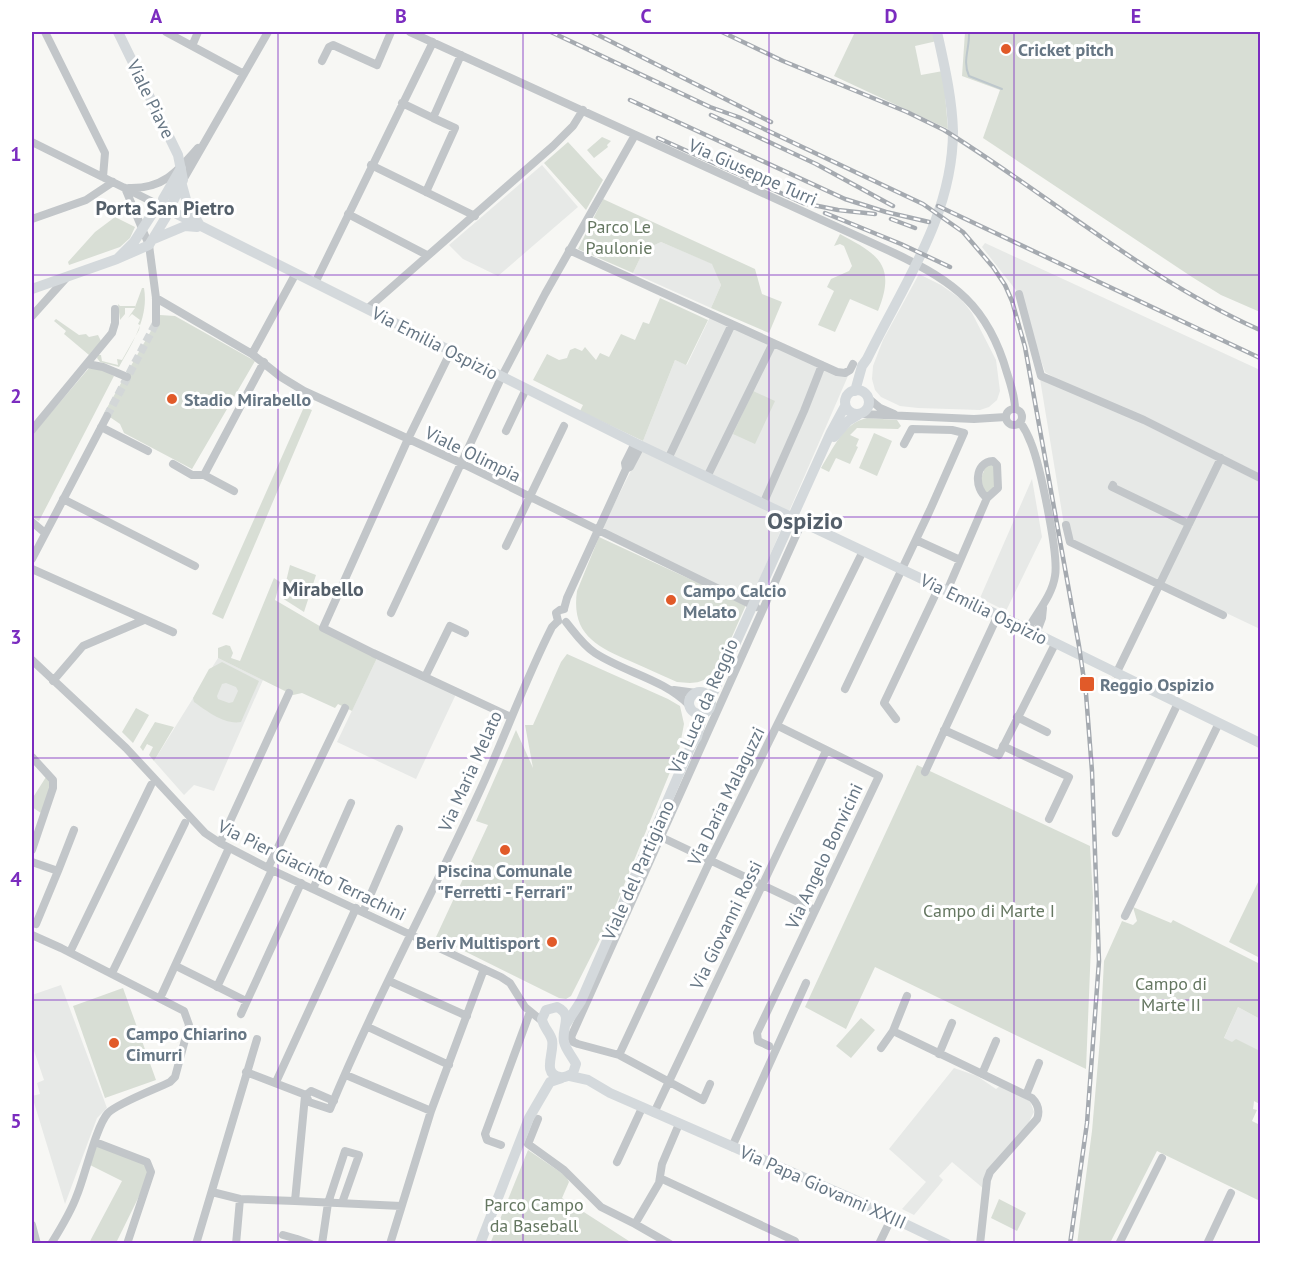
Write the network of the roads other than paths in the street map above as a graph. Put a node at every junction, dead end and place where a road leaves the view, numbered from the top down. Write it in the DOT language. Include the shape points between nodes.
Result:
graph roads {
  1 [pos="45,32"];
  2 [pos="55,32"];
  3 [pos="118,32"];
  4 [pos="166,32"];
  5 [pos="198,32"];
  6 [pos="268,32"];
  7 [pos="391,32"];
  8 [pos="410,32"];
  9 [pos="938,32"];
  10 [pos="50,42"];
  11 [pos="433,42"];
  12 [pos="192,46"];
  13 [pos="461,55"];
  14 [pos="322,61"];
  15 [pos="244,74"];
  16 [pos="402,104"];
  17 [pos="583,110"];
  18 [pos="433,118"];
  19 [pos="634,135"];
  20 [pos="32,142"];
  21 [pos="203,142"];
  22 [pos="371,165"];
  23 [pos="181,168"];
  24 [pos="103,177"];
  25 [pos="113,182"];
  26 [pos="183,182"];
  27 [pos="125,188"];
  28 [pos="426,192"];
  29 [pos="165,208"];
  30 [pos="348,214"];
  31 [pos="475,216"];
  32 [pos="32,219"];
  33 [pos="201,227"];
  34 [pos="142,230"];
  35 [pos="151,242"];
  36 [pos="569,250"];
  37 [pos="427,255"];
  38 [pos="117,259"];
  39 [pos="296,273"];
  40 [pos="67,277"];
  41 [pos="315,283"];
  42 [pos="44,285"];
  43 [pos="32,289"];
  44 [pos="1019,294"];
  45 [pos="156,298"];
  46 [pos="115,309"];
  47 [pos="367,309"];
  48 [pos="178,312"];
  49 [pos="34,313"];
  50 [pos="156,313"];
  51 [pos="156,323"];
  52 [pos="732,324"];
  53 [pos="773,343"];
  54 [pos="451,351"];
  55 [pos="252,354"];
  56 [pos="867,359"];
  57 [pos="264,362"];
  58 [pos="87,364"];
  59 [pos="853,364"];
  60 [pos="822,365"];
  61 [pos="502,376"];
  62 [pos="127,377"];
  63 [pos="526,389"];
  64 [pos="855,391"];
  65 [pos="868,396"];
  66 [pos="845,406"];
  67 [pos="1015,409"];
  68 [pos="860,414"];
  69 [pos="895,415"];
  70 [pos="106,416"];
  71 [pos="1006,417"];
  72 [pos="1020,422"];
  73 [pos="564,426"];
  74 [pos="101,427"];
  75 [pos="32,429"];
  76 [pos="506,430"];
  77 [pos="408,439"];
  78 [pos="638,444"];
  79 [pos="904,444"];
  80 [pos="824,449"];
  81 [pos="148,451"];
  82 [pos="1221,458"];
  83 [pos="668,459"];
  84 [pos="172,464"];
  85 [pos="461,464"];
  86 [pos="204,475"];
  87 [pos="707,477"];
  88 [pos="1260,478"];
  89 [pos="1113,485"];
  90 [pos="234,491"];
  91 [pos="529,498"];
  92 [pos="987,498"];
  93 [pos="63,500"];
  94 [pos="763,504"];
  95 [pos="32,522"];
  96 [pos="802,522"];
  97 [pos="1189,524"];
  98 [pos="1066,525"];
  99 [pos="597,530"];
  100 [pos="45,532"];
  101 [pos="916,540"];
  102 [pos="506,546"];
  103 [pos="863,551"];
  104 [pos="32,559"];
  105 [pos="960,560"];
  106 [pos="195,566"];
  107 [pos="32,569"];
  108 [pos="902,570"];
  109 [pos="1160,584"];
  110 [pos="943,589"];
  111 [pos="762,610"];
  112 [pos="391,613"];
  113 [pos="998,615"];
  114 [pos="1223,615"];
  115 [pos="144,620"];
  116 [pos="562,622"];
  117 [pos="173,632"];
  118 [pos="1032,632"];
  119 [pos="465,633"];
  120 [pos="1055,644"];
  121 [pos="32,660"];
  122 [pos="725,667"];
  123 [pos="1116,674"];
  124 [pos="425,677"];
  125 [pos="53,681"];
  126 [pos="845,689"];
  127 [pos="673,690"];
  128 [pos="289,693"];
  129 [pos="698,693"];
  130 [pos="711,700"];
  131 [pos="1178,703"];
  132 [pos="345,708"];
  133 [pos="690,708"];
  134 [pos="703,714"];
  135 [pos="511,717"];
  136 [pos="1017,717"];
  137 [pos="896,719"];
  138 [pos="1219,723"];
  139 [pos="778,726"];
  140 [pos="944,730"];
  141 [pos="1047,732"];
  142 [pos="1260,743"];
  143 [pos="691,746"];
  144 [pos="1003,746"];
  145 [pos="826,751"];
  146 [pos="32,757"];
  147 [pos="925,772"];
  148 [pos="151,785"];
  149 [pos="351,803"];
  150 [pos="1049,819"];
  151 [pos="185,823"];
  152 [pos="74,830"];
  153 [pos="399,830"];
  154 [pos="1116,833"];
  155 [pos="662,837"];
  156 [pos="220,843"];
  157 [pos="229,848"];
  158 [pos="32,850"];
  159 [pos="710,861"];
  160 [pos="32,862"];
  161 [pos="270,869"];
  162 [pos="58,871"];
  163 [pos="301,883"];
  164 [pos="763,885"];
  165 [pos="313,889"];
  166 [pos="359,910"];
  167 [pos="815,910"];
  168 [pos="1125,916"];
  169 [pos="36,924"];
  170 [pos="32,935"];
  171 [pos="411,935"];
  172 [pos="70,952"];
  173 [pos="176,966"];
  174 [pos="484,969"];
  175 [pos="112,973"];
  176 [pos="389,981"];
  177 [pos="806,983"];
  178 [pos="217,987"];
  179 [pos="584,992"];
  180 [pos="162,994"];
  181 [pos="907,996"];
  182 [pos="246,1001"];
  183 [pos="522,1002"];
  184 [pos="560,1008"];
  185 [pos="530,1012"];
  186 [pos="241,1014"];
  187 [pos="466,1016"];
  188 [pos="544,1016"];
  189 [pos="952,1023"];
  190 [pos="368,1027"];
  191 [pos="569,1029"];
  192 [pos="893,1031"];
  193 [pos="257,1039"];
  194 [pos="996,1041"];
  195 [pos="769,1046"];
  196 [pos="881,1048"];
  197 [pos="939,1054"];
  198 [pos="619,1055"];
  199 [pos="1039,1063"];
  200 [pos="576,1064"];
  201 [pos="449,1065"];
  202 [pos="549,1067"];
  203 [pos="246,1072"];
  204 [pos="982,1074"];
  205 [pos="346,1075"];
  206 [pos="566,1077"];
  207 [pos="588,1080"];
  208 [pos="669,1081"];
  209 [pos="276,1082"];
  210 [pos="710,1084"];
  211 [pos="306,1095"];
  212 [pos="1026,1095"];
  213 [pos="642,1108"];
  214 [pos="431,1111"];
  215 [pos="654,1113"];
  216 [pos="534,1119"];
  217 [pos="679,1124"];
  218 [pos="95,1142"];
  219 [pos="501,1145"];
  220 [pos="732,1147"];
  221 [pos="1162,1158"];
  222 [pos="617,1162"];
  223 [pos="660,1178"];
  224 [pos="212,1192"];
  225 [pos="1232,1193"];
  226 [pos="240,1199"];
  227 [pos="295,1201"];
  228 [pos="328,1203"];
  229 [pos="342,1203"];
  230 [pos="401,1206"];
  231 [pos="892,1217"];
  232 [pos="635,1224"];
  233 [pos="32,1225"];
  234 [pos="283,1235"];
  235 [pos="929,1240"];
  236 [pos="297,1241"];
  237 [pos="37,1244"];
  238 [pos="51,1244"];
  239 [pos="127,1244"];
  240 [pos="196,1244"];
  241 [pos="236,1244"];
  242 [pos="311,1244"];
  243 [pos="322,1244"];
  244 [pos="390,1244"];
  245 [pos="480,1244"];
  246 [pos="670,1244"];
  247 [pos="796,1244"];
  248 [pos="879,1244"];
  249 [pos="947,1244"];
  250 [pos="980,1244"];
  251 [pos="1119,1244"];
  252 [pos="1207,1244"];
  1 -- 10 [label="street"];
  2 -- 10 [label="street"];
  3 -- 23 [label="main road, Viale Piave"];
  4 -- 12 [label="street"];
  5 -- 12 [label="street"];
  6 -- 15 [label="street"];
  7 -- 14 [label="street" via="377,65 333,45"];
  8 -- 11 [label="street, Via Giuseppe Turri"];
  9 -- 56 [label="main road, Viale del Partigiano" via="952,120 947,184 926,246"];
  10 -- 24 [label="street" via="105,153"];
  11 -- 13 [label="street, Via Giuseppe Turri"];
  11 -- 16 [label="street"];
  12 -- 15 [label="street"];
  13 -- 17 [label="street, Via Giuseppe Turri"];
  13 -- 18 [label="street"];
  15 -- 21 [label="street"];
  16 -- 18 [label="street"];
  16 -- 22 [label="street"];
  17 -- 19 [label="street, Via Giuseppe Turri"];
  17 -- 31 [label="street" via="554,146"];
  18 -- 28 [label="street" via="455,128"];
  19 -- 36 [label="street"];
  19 -- 67 [label="street, Via Giuseppe Turri" via="940,276 966,297 992,333 1005,365"];
  20 -- 24 [label="street"];
  21 -- 23 [label="street"];
  21 -- 26 [label="street"];
  22 -- 28 [label="street"];
  22 -- 30 [label="street"];
  23 -- 26 [label="main road, Viale Piave"];
  23 -- 27 [label="street" via="166,180 145,188"];
  23 -- 29 [label="main road" via="163,199"];
  24 -- 25 [label="street"];
  25 -- 27 [label="street"];
  25 -- 32 [label="street" via="86,200"];
  26 -- 29 [label="main road" via="172,204"];
  26 -- 33 [label="main road, Viale Piave" via="187,203"];
  27 -- 29 [label="street"];
  27 -- 34 [label="street"];
  28 -- 31 [label="street"];
  29 -- 33 [label="main road, Via Emilia Ospizio"];
  29 -- 34 [label="main road" via="154,211"];
  29 -- 35 [label="main road" via="166,217"];
  30 -- 37 [label="street"];
  30 -- 41 [label="street"];
  31 -- 37 [label="street"];
  33 -- 35 [label="main road" via="185,226"];
  33 -- 39 [label="main road, Via Emilia Ospizio"];
  34 -- 35 [label="street"];
  34 -- 38 [label="main road"];
  35 -- 38 [label="main road"];
  35 -- 45 [label="street"];
  36 -- 52 [label="street"];
  36 -- 61 [label="street"];
  37 -- 47 [label="street"];
  38 -- 40 [label="main road"];
  39 -- 41 [label="main road, Via Emilia Ospizio"];
  39 -- 55 [label="street"];
  40 -- 42 [label="main road"];
  40 -- 49 [label="street"];
  41 -- 47 [label="main road, Via Emilia Ospizio"];
  42 -- 43 [label="main road"];
  42 -- 49 [label="street" via="45,297"];
  44 -- 82 [label="street" via="1041,376"];
  45 -- 48 [label="street, Viale Olimpia"];
  45 -- 50 [label="street"];
  46 -- 58 [label="street" via="113,330"];
  47 -- 54 [label="main road, Via Emilia Ospizio"];
  48 -- 50 [label="street"];
  48 -- 55 [label="street, Viale Olimpia"];
  50 -- 51 [label="street"];
  52 -- 53 [label="street"];
  52 -- 83 [label="street"];
  53 -- 60 [label="street"];
  53 -- 87 [label="street"];
  54 -- 61 [label="main road, Via Emilia Ospizio"];
  54 -- 77 [label="street"];
  55 -- 57 [label="street, Viale Olimpia"];
  56 -- 64 [label="main road, Viale del Partigiano" via="861,366"];
  56 -- 65 [label="main road, Viale del Partigiano"];
  57 -- 77 [label="street, Viale Olimpia" via="304,391"];
  57 -- 86 [label="street"];
  58 -- 62 [label="street"];
  58 -- 75 [label="street"];
  59 -- 60 [label="street" via="845,373"];
  60 -- 94 [label="street"];
  61 -- 63 [label="main road, Via Emilia Ospizio"];
  61 -- 85 [label="street"];
  63 -- 76 [label="street"];
  63 -- 78 [label="main road, Via Emilia Ospizio"];
  64 -- 65 [label="main road" via="861,390"];
  64 -- 66 [label="main road, Viale del Partigiano" via="848,395"];
  65 -- 68 [label="main road, Viale del Partigiano" via="867,408"];
  65 -- 69 [label="street"];
  66 -- 68 [label="main road" via="852,414"];
  66 -- 80 [label="main road, Viale del Partigiano"];
  67 -- 71 [label="street"];
  67 -- 72 [label="street" via="1021,414"];
  68 -- 69 [label="street"];
  68 -- 80 [label="main road, Viale del Partigiano" via="844,424"];
  69 -- 71 [label="street"];
  70 -- 74 [label="street"];
  71 -- 72 [label="street" via="1011,425"];
  72 -- 118 [label="street" via="1037,461 1056,556 1054,581 1042,618"];
  73 -- 91 [label="street"];
  74 -- 81 [label="street"];
  74 -- 93 [label="street"];
  77 -- 85 [label="street, Viale Olimpia"];
  77 -- 124 [label="street" via="323,628"];
  78 -- 83 [label="main road, Via Emilia Ospizio"];
  78 -- 99 [label="street"];
  79 -- 101 [label="street" via="912,429 964,433"];
  80 -- 122 [label="main road, Viale del Partigiano"];
  82 -- 88 [label="street"];
  82 -- 97 [label="street"];
  83 -- 87 [label="main road, Via Emilia Ospizio"];
  84 -- 86 [label="street" via="192,475"];
  85 -- 91 [label="street, Viale Olimpia"];
  85 -- 112 [label="street"];
  86 -- 90 [label="street"];
  87 -- 94 [label="main road, Via Emilia Ospizio"];
  89 -- 97 [label="street"];
  91 -- 99 [label="street, Viale Olimpia"];
  91 -- 102 [label="street"];
  92 -- 105 [label="street"];
  93 -- 100 [label="street"];
  93 -- 106 [label="street"];
  94 -- 96 [label="main road, Via Emilia Ospizio"];
  95 -- 100 [label="street"];
  96 -- 103 [label="main road, Via Emilia Ospizio"];
  96 -- 111 [label="street, Via Luca da Reggio"];
  97 -- 109 [label="street"];
  98 -- 109 [label="street" via="1070,542"];
  99 -- 111 [label="street, Viale Olimpia"];
  99 -- 116 [label="street" via="567,598 564,609 570,616"];
  100 -- 104 [label="street"];
  101 -- 105 [label="street"];
  101 -- 108 [label="street"];
  103 -- 108 [label="main road, Via Emilia Ospizio"];
  103 -- 139 [label="street, Via Daria Malaguzzi"];
  105 -- 110 [label="street"];
  107 -- 115 [label="street"];
  108 -- 110 [label="main road, Via Emilia Ospizio"];
  108 -- 126 [label="street"];
  109 -- 114 [label="street"];
  109 -- 123 [label="street"];
  110 -- 113 [label="main road, Via Emilia Ospizio"];
  110 -- 137 [label="street" via="884,703"];
  111 -- 155 [label="street, Via Luca da Reggio"];
  113 -- 118 [label="main road, Via Emilia Ospizio"];
  113 -- 140 [label="street"];
  115 -- 117 [label="street"];
  115 -- 125 [label="street" via="83,646"];
  116 -- 127 [label="street" via="595,653"];
  116 -- 135 [label="street, Via Maria Melato" via="552,627"];
  118 -- 120 [label="main road, Via Emilia Ospizio"];
  119 -- 124 [label="street" via="450,626"];
  120 -- 123 [label="main road, Via Emilia Ospizio"];
  120 -- 136 [label="street"];
  121 -- 125 [label="street, Via Pier Giacinto Terrachini"];
  122 -- 129 [label="main road, Viale del Partigiano"];
  122 -- 130 [label="main road, Viale del Partigiano"];
  123 -- 131 [label="main road, Via Emilia Ospizio"];
  124 -- 135 [label="street"];
  125 -- 156 [label="street, Via Pier Giacinto Terrachini" via="126,748 205,833"];
  127 -- 129 [label="street"];
  127 -- 133 [label="street"];
  128 -- 156 [label="street"];
  129 -- 130 [label="main road"];
  129 -- 133 [label="main road, Viale del Partigiano" via="690,699"];
  130 -- 134 [label="main road, Viale del Partigiano"];
  131 -- 138 [label="main road, Via Emilia Ospizio"];
  131 -- 154 [label="street"];
  132 -- 161 [label="street"];
  133 -- 134 [label="main road"];
  133 -- 143 [label="main road, Viale del Partigiano"];
  134 -- 143 [label="main road, Viale del Partigiano"];
  135 -- 171 [label="street, Via Maria Melato"];
  136 -- 141 [label="street"];
  136 -- 144 [label="street"];
  138 -- 142 [label="main road, Via Emilia Ospizio"];
  138 -- 168 [label="street"];
  139 -- 145 [label="street, Via Angelo Bonvicini"];
  139 -- 159 [label="street, Via Daria Malaguzzi"];
  140 -- 144 [label="street" via="999,755"];
  140 -- 147 [label="street"];
  143 -- 179 [label="main road, Viale del Partigiano"];
  144 -- 150 [label="street" via="1069,777"];
  145 -- 164 [label="street, Via Giovanni Rossi"];
  145 -- 167 [label="street, Via Angelo Bonvicini" via="879,776"];
  146 -- 158 [label="street" via="53,780"];
  148 -- 172 [label="street"];
  149 -- 165 [label="street"];
  151 -- 175 [label="street"];
  152 -- 162 [label="street"];
  153 -- 166 [label="street"];
  155 -- 159 [label="street"];
  155 -- 191 [label="street, Via Luca da Reggio"];
  156 -- 157 [label="street, Via Pier Giacinto Terrachini"];
  157 -- 161 [label="street, Via Pier Giacinto Terrachini"];
  157 -- 173 [label="street"];
  159 -- 164 [label="street"];
  159 -- 198 [label="street, Via Daria Malaguzzi"];
  160 -- 162 [label="street"];
  161 -- 163 [label="street, Via Pier Giacinto Terrachini"];
  161 -- 178 [label="street"];
  162 -- 169 [label="street"];
  163 -- 165 [label="street, Via Pier Giacinto Terrachini"];
  163 -- 182 [label="street"];
  164 -- 167 [label="street"];
  164 -- 208 [label="street, Via Giovanni Rossi"];
  165 -- 166 [label="street, Via Pier Giacinto Terrachini"];
  166 -- 171 [label="street, Via Pier Giacinto Terrachini"];
  166 -- 209 [label="street"];
  167 -- 195 [label="street, Via Angelo Bonvicini" via="757,1033 758,1041"];
  170 -- 172 [label="street"];
  171 -- 174 [label="street, Via Pier Giacinto Terrachini"];
  171 -- 176 [label="street, Via Maria Melato"];
  172 -- 175 [label="street"];
  173 -- 178 [label="street"];
  173 -- 180 [label="street"];
  174 -- 183 [label="street, Via Pier Giacinto Terrachini" via="507,980"];
  174 -- 187 [label="street"];
  175 -- 218 [label="street" via="184,1011 189,1025 175,1077 109,1112"];
  176 -- 187 [label="street"];
  176 -- 190 [label="street, Via Maria Melato"];
  177 -- 220 [label="street, Via Papa Giovanni XXIII"];
  178 -- 182 [label="street"];
  179 -- 184 [label="main road"];
  179 -- 191 [label="main road, Viale del Partigiano"];
  181 -- 192 [label="street"];
  182 -- 186 [label="street"];
  183 -- 185 [label="street, Via Pier Giacinto Terrachini"];
  183 -- 188 [label="street"];
  184 -- 188 [label="main road" via="553,1007"];
  184 -- 191 [label="main road"];
  185 -- 188 [label="street, Via Pier Giacinto Terrachini"];
  185 -- 219 [label="street" via="485,1134 487,1140"];
  187 -- 201 [label="street"];
  188 -- 202 [label="main road" via="553,1042"];
  189 -- 197 [label="street"];
  190 -- 201 [label="street"];
  190 -- 205 [label="street, Via Maria Melato"];
  191 -- 198 [label="street" via="573,1042"];
  191 -- 200 [label="main road" via="564,1042"];
  192 -- 196 [label="street"];
  192 -- 197 [label="street"];
  193 -- 203 [label="street"];
  194 -- 204 [label="street"];
  197 -- 204 [label="street"];
  198 -- 208 [label="street"];
  199 -- 212 [label="street"];
  200 -- 206 [label="main road"];
  200 -- 207 [label="main road, Via Papa Giovanni XXIII"];
  201 -- 214 [label="street"];
  202 -- 206 [label="main road" via="554,1075"];
  202 -- 216 [label="main road" via="532,1104"];
  203 -- 209 [label="street"];
  203 -- 224 [label="street"];
  204 -- 212 [label="street"];
  205 -- 211 [label="street, Via Maria Melato" via="334,1101 311,1091"];
  205 -- 214 [label="street"];
  206 -- 207 [label="main road, Via Papa Giovanni XXIII"];
  206 -- 216 [label="main road" via="550,1082"];
  207 -- 213 [label="main road, Via Papa Giovanni XXIII"];
  208 -- 210 [label="street" via="703,1100"];
  208 -- 215 [label="street, Via Giovanni Rossi"];
  209 -- 211 [label="street"];
  211 -- 227 [label="street"];
  212 -- 250 [label="street" via="1036,1104 1038,1115 990,1172"];
  213 -- 215 [label="main road, Via Papa Giovanni XXIII"];
  213 -- 222 [label="street"];
  214 -- 230 [label="street"];
  215 -- 217 [label="main road, Via Papa Giovanni XXIII"];
  216 -- 232 [label="street" via="528,1144 564,1170 601,1207"];
  216 -- 245 [label="main road"];
  217 -- 220 [label="main road, Via Papa Giovanni XXIII"];
  217 -- 223 [label="street"];
  218 -- 238 [label="street" via="76,1198"];
  218 -- 239 [label="street" via="147,1162 151,1172"];
  220 -- 231 [label="main road, Via Papa Giovanni XXIII"];
  221 -- 251 [label="street"];
  223 -- 232 [label="street"];
  223 -- 247 [label="street" via="795,1240"];
  224 -- 226 [label="street"];
  224 -- 240 [label="street"];
  225 -- 252 [label="street"];
  226 -- 227 [label="street"];
  226 -- 241 [label="street"];
  227 -- 228 [label="street"];
  228 -- 229 [label="street"];
  228 -- 229 [label="street" via="345,1151 359,1155"];
  228 -- 243 [label="street"];
  229 -- 230 [label="street"];
  230 -- 244 [label="street"];
  231 -- 235 [label="main road, Via Papa Giovanni XXIII"];
  231 -- 248 [label="street"];
  232 -- 246 [label="street"];
  233 -- 237 [label="street"];
  234 -- 236 [label="street"];
  235 -- 249 [label="main road, Via Papa Giovanni XXIII"];
  236 -- 242 [label="street"];
}
